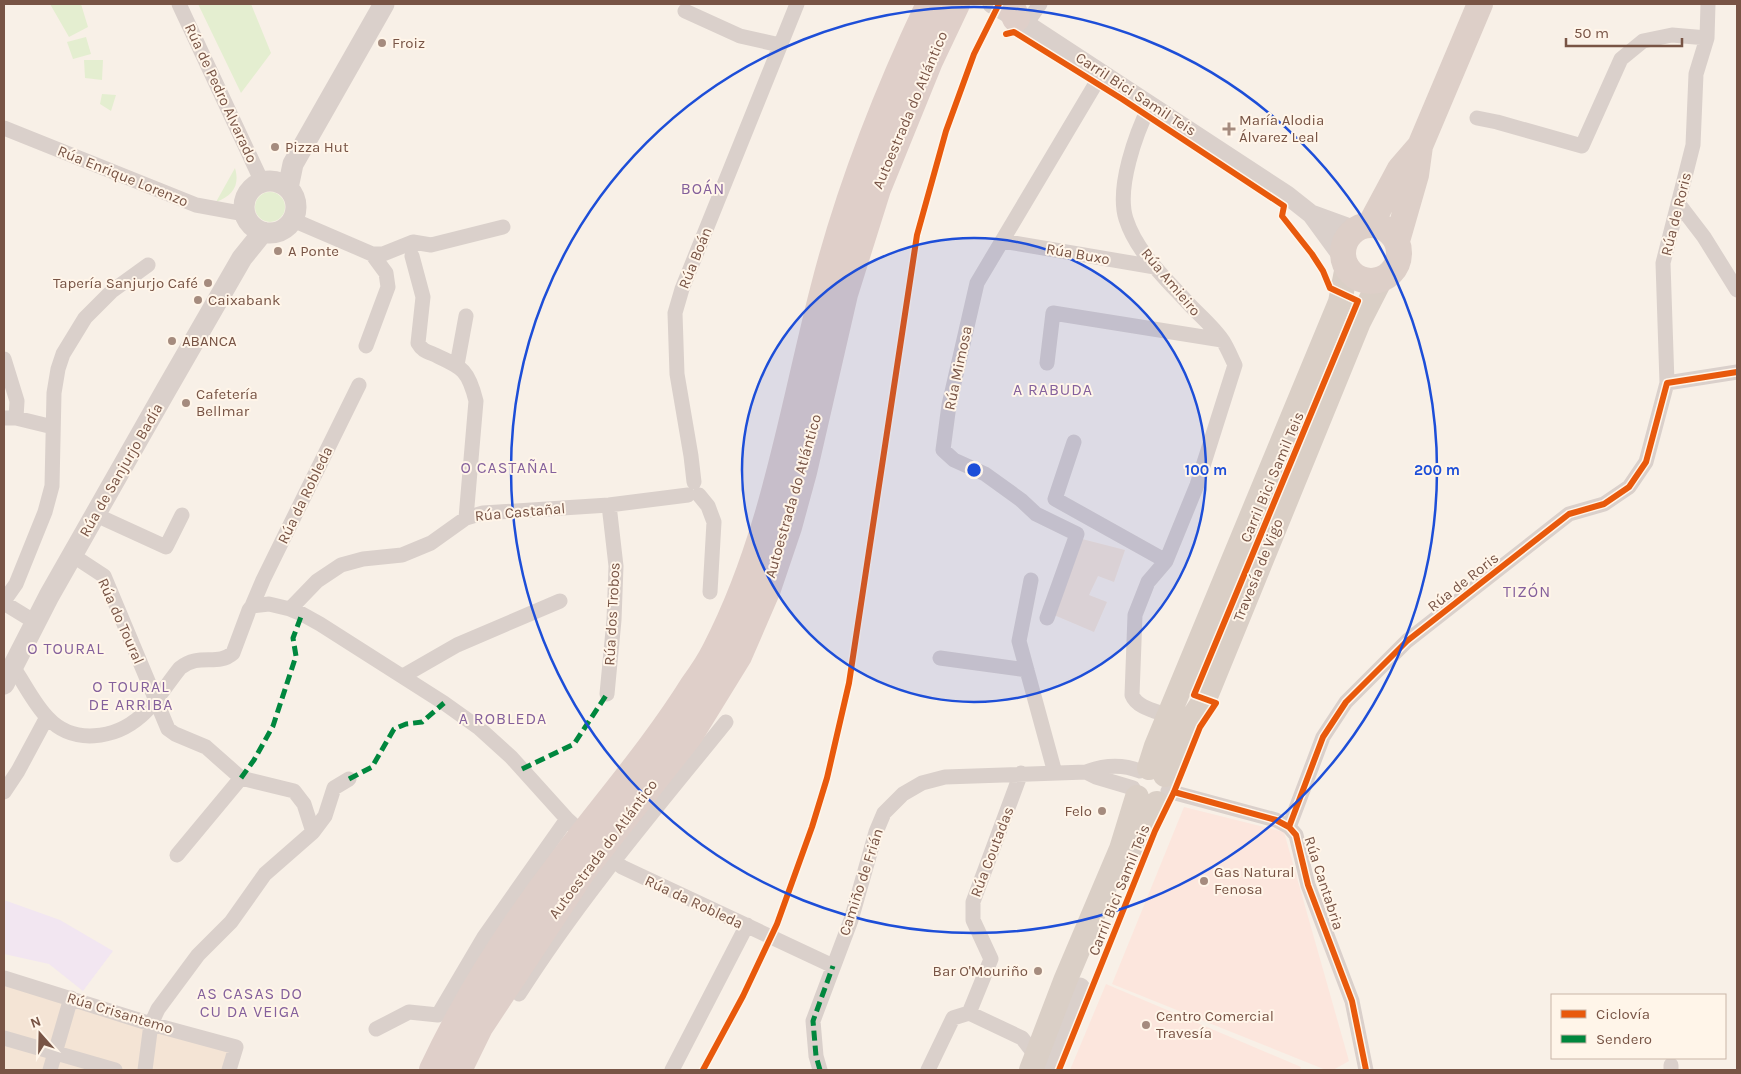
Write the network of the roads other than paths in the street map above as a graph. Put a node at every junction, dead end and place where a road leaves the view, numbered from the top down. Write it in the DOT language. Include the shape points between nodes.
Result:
graph roads {
  1 [pos="179,4"];
  2 [pos="384,4"];
  3 [pos="797,4"];
  4 [pos="930,4"];
  5 [pos="956,4"];
  6 [pos="992,4"];
  7 [pos="1040,4"];
  8 [pos="1480,4"];
  9 [pos="1708,4"];
  10 [pos="684,11"];
  11 [pos="1017,15"];
  12 [pos="1707,38"];
  13 [pos="780,45"];
  14 [pos="1102,74"];
  15 [pos="1150,105"];
  16 [pos="1477,118"];
  17 [pos="4,128"];
  18 [pos="1420,146"];
  19 [pos="274,184"];
  20 [pos="1678,203"];
  21 [pos="1311,214"];
  22 [pos="293,220"];
  23 [pos="252,223"];
  24 [pos="503,227"];
  25 [pos="1362,228"];
  26 [pos="1002,241"];
  27 [pos="1397,242"];
  28 [pos="372,254"];
  29 [pos="412,256"];
  30 [pos="1345,262"];
  31 [pos="148,265"];
  32 [pos="1155,267"];
  33 [pos="1381,279"];
  34 [pos="1737,290"];
  35 [pos="466,316"];
  36 [pos="1222,340"];
  37 [pos="366,346"];
  38 [pos="4,358"];
  39 [pos="1047,363"];
  40 [pos="457,365"];
  41 [pos="1737,372"];
  42 [pos="1668,383"];
  43 [pos="359,385"];
  44 [pos="10,418"];
  45 [pos="52,427"];
  46 [pos="1074,442"];
  47 [pos="694,491"];
  48 [pos="609,505"];
  49 [pos="96,515"];
  50 [pos="182,515"];
  51 [pos="466,518"];
  52 [pos="72,555"];
  53 [pos="1166,561"];
  54 [pos="1031,580"];
  55 [pos="710,592"];
  56 [pos="560,601"];
  57 [pos="4,602"];
  58 [pos="252,606"];
  59 [pos="290,609"];
  60 [pos="1047,618"];
  61 [pos="35,622"];
  62 [pos="940,658"];
  63 [pos="1027,670"];
  64 [pos="9,676"];
  65 [pos="403,676"];
  66 [pos="607,694"];
  67 [pos="154,700"];
  68 [pos="1169,716"];
  69 [pos="47,717"];
  70 [pos="726,722"];
  71 [pos="1021,773"];
  72 [pos="1055,773"];
  73 [pos="241,778"];
  74 [pos="349,779"];
  75 [pos="1150,785"];
  76 [pos="4,792"];
  77 [pos="617,810"];
  78 [pos="567,819"];
  79 [pos="1289,827"];
  80 [pos="313,832"];
  81 [pos="177,855"];
  82 [pos="614,861"];
  83 [pos="573,865"];
  84 [pos="747,926"];
  85 [pos="833,966"];
  86 [pos="4,978"];
  87 [pos="1073,985"];
  88 [pos="519,994"];
  89 [pos="71,998"];
  90 [pos="969,1013"];
  91 [pos="151,1024"];
  92 [pos="376,1029"];
  93 [pos="4,1038"];
  94 [pos="55,1053"];
  95 [pos="1035,1064"];
  96 [pos="50,1070"];
  97 [pos="115,1070"];
  98 [pos="145,1070"];
  99 [pos="229,1070"];
  100 [pos="432,1070"];
  101 [pos="458,1070"];
  102 [pos="672,1070"];
  103 [pos="820,1070"];
  104 [pos="928,1070"];
  105 [pos="1023,1070"];
  106 [pos="1050,1070"];
  107 [pos="1366,1070"];
  1 -- 19 [label="street, Rúa de Pedro Alvarado"];
  2 -- 19 [label="main road" via="293,164"];
  3 -- 13 [label="street, Rúa Boán"];
  4 -- 77 [label="highway, Autoestrada do Atlántico" via="885,106 853,193 825,286 767,522 746,584 716,651"];
  5 -- 77 [label="highway, Autoestrada do Atlántico" via="876,189 844,294 793,509 767,590 738,656 690,734"];
  6 -- 11 [label="street"];
  7 -- 11 [label="street"];
  8 -- 18 [label="highway"];
  9 -- 12 [label="street, Rúa de Roris"];
  10 -- 13 [label="street" via="740,36"];
  11 -- 14 [label="street"];
  12 -- 16 [label="street" via="1672,35 1643,41 1621,59 1582,146"];
  12 -- 20 [label="street, Rúa de Roris" via="1696,74 1693,144"];
  13 -- 47 [label="street, Rúa Boán" via="675,313 677,374"];
  14 -- 15 [label="street"];
  14 -- 26 [label="street, Rúa Mimosa"];
  15 -- 21 [label="street"];
  15 -- 32 [label="street, Rúa Amieiro" via="1131,150 1123,201 1126,219"];
  17 -- 23 [label="street, Rúa Enrique Lorenzo" via="196,205"];
  18 -- 25 [label="highway" via="1400,169"];
  18 -- 27 [label="highway" via="1416,175"];
  19 -- 22 [label="main road" via="296,203"];
  19 -- 23 [label="main road, Rúa de Sanjurjo Badía" via="249,191 245,198 244,206"];
  20 -- 34 [label="street" via="1704,236"];
  20 -- 42 [label="street, Rúa de Roris" via="1663,263"];
  21 -- 25 [label="street"];
  21 -- 30 [label="street"];
  22 -- 23 [label="main road" via="288,227 271,234"];
  22 -- 28 [label="street"];
  23 -- 49 [label="main road, Rúa de Sanjurjo Badía" via="242,258"];
  24 -- 28 [label="street" via="431,244 413,242 383,254"];
  25 -- 27 [label="highway" via="1386,229"];
  25 -- 30 [label="highway" via="1346,241"];
  26 -- 32 [label="street, Rúa Buxo"];
  26 -- 60 [label="street, Rúa Mimosa" via="977,283 949,405 943,450 954,460 985,474 1036,514 1077,534"];
  27 -- 33 [label="highway" via="1399,250 1395,268"];
  28 -- 37 [label="street" via="386,273 388,287"];
  29 -- 40 [label="street" via="423,296 418,342 421,349"];
  30 -- 33 [label="highway" via="1358,278"];
  30 -- 68 [label="main road, Travesía de Vigo" via="1337,309"];
  31 -- 45 [label="street" via="112,291 85,318 63,354 54,393"];
  32 -- 36 [label="street, Rúa Amieiro"];
  33 -- 75 [label="main road, Travesía de Vigo" via="1356,331 1205,699"];
  35 -- 40 [label="street"];
  36 -- 39 [label="street, Rúa Amieiro" via="1053,313"];
  36 -- 53 [label="street, Rúa Amieiro" via="1235,365 1197,485"];
  38 -- 44 [label="street" via="17,401"];
  40 -- 51 [label="street" via="472,383 476,401"];
  41 -- 42 [label="street"];
  42 -- 79 [label="street, Rúa de Roris" via="1646,462 1629,487 1604,504 1569,514 1407,641 1346,702 1323,737"];
  43 -- 58 [label="street, Rúa da Robleda"];
  44 -- 45 [label="street"];
  45 -- 57 [label="street" via="52,486 45,512 16,584"];
  46 -- 53 [label="street" via="1055,498"];
  47 -- 48 [label="street, Rúa Castañal"];
  47 -- 55 [label="street, Rúa Boán" via="708,506 714,522"];
  48 -- 51 [label="street, Rúa Castañal" via="483,513"];
  48 -- 66 [label="street, Rúa dos Trobos" via="616,566"];
  49 -- 50 [label="street" via="166,547"];
  49 -- 52 [label="main road, Rúa de Sanjurjo Badía"];
  51 -- 59 [label="street, Rúa Castañal" via="431,543 402,555 341,564 317,581"];
  52 -- 61 [label="main road, Rúa de Sanjurjo Badía"];
  52 -- 67 [label="street, Rúa do Toural" via="104,576"];
  53 -- 68 [label="street, Rúa Amieiro" via="1148,582 1135,615 1131,689 1138,704"];
  54 -- 63 [label="street" via="1019,641"];
  56 -- 65 [label="street" via="457,645"];
  57 -- 61 [label="street"];
  58 -- 59 [label="street, Rúa da Robleda" via="269,604"];
  58 -- 67 [label="street, Rúa da Robleda" via="233,654 222,659 187,663"];
  59 -- 65 [label="street, Rúa da Robleda"];
  61 -- 64 [label="main road, Rúa de Sanjurjo Badía"];
  62 -- 63 [label="street"];
  63 -- 72 [label="street"];
  64 -- 69 [label="street, Rúa da Robleda"];
  65 -- 78 [label="street, Rúa da Robleda" via="479,728 511,757"];
  67 -- 69 [label="street, Rúa da Robleda" via="129,724 103,735 77,735"];
  67 -- 73 [label="street, Rúa do Toural" via="168,729 206,747"];
  68 -- 75 [label="main road, Travesía de Vigo"];
  69 -- 76 [label="street"];
  70 -- 82 [label="street"];
  71 -- 72 [label="street, Camiño de Frián"];
  71 -- 85 [label="street, Camiño de Frián" via="945,777 922,783 903,794 884,813 851,920"];
  71 -- 90 [label="street, Rúa Coutadas" via="973,902 972,920 991,958"];
  72 -- 75 [label="street, Camiño de Frián" via="1126,766"];
  73 -- 80 [label="street" via="294,791 304,804"];
  73 -- 81 [label="street"];
  74 -- 80 [label="street" via="334,788 325,816"];
  75 -- 79 [label="street, Rúa Cantabria" via="1276,820"];
  75 -- 87 [label="main road, Travesía de Vigo" via="1121,849"];
  77 -- 83 [label="highway, Autoestrada do Atlántico"];
  78 -- 82 [label="street, Rúa da Robleda"];
  78 -- 92 [label="street" via="484,938 438,1015 409,1012"];
  79 -- 107 [label="street, Rúa Cantabria" via="1296,835 1308,885 1352,1001"];
  80 -- 91 [label="street" via="266,874 231,922 186,970"];
  82 -- 84 [label="street, Rúa da Robleda" via="631,873"];
  82 -- 88 [label="street" via="548,947"];
  83 -- 100 [label="highway, Autoestrada do Atlántico" via="515,926"];
  83 -- 101 [label="highway, Autoestrada do Atlántico" via="479,1027"];
  84 -- 85 [label="street, Rúa da Robleda"];
  84 -- 102 [label="street"];
  85 -- 103 [label="street, Camiño de Frián" via="813,1021"];
  86 -- 89 [label="street, Rúa Crisantemo"];
  87 -- 95 [label="main road, Travesía de Vigo"];
  87 -- 106 [label="main road"];
  89 -- 91 [label="street, Rúa Crisantemo"];
  89 -- 94 [label="street"];
  90 -- 95 [label="street" via="1022,1038"];
  90 -- 104 [label="street" via="953,1018"];
  91 -- 98 [label="street"];
  91 -- 99 [label="street, Rúa Crisantemo" via="236,1047"];
  93 -- 94 [label="street"];
  94 -- 96 [label="street"];
  94 -- 97 [label="street"];
  95 -- 105 [label="main road"];
}
